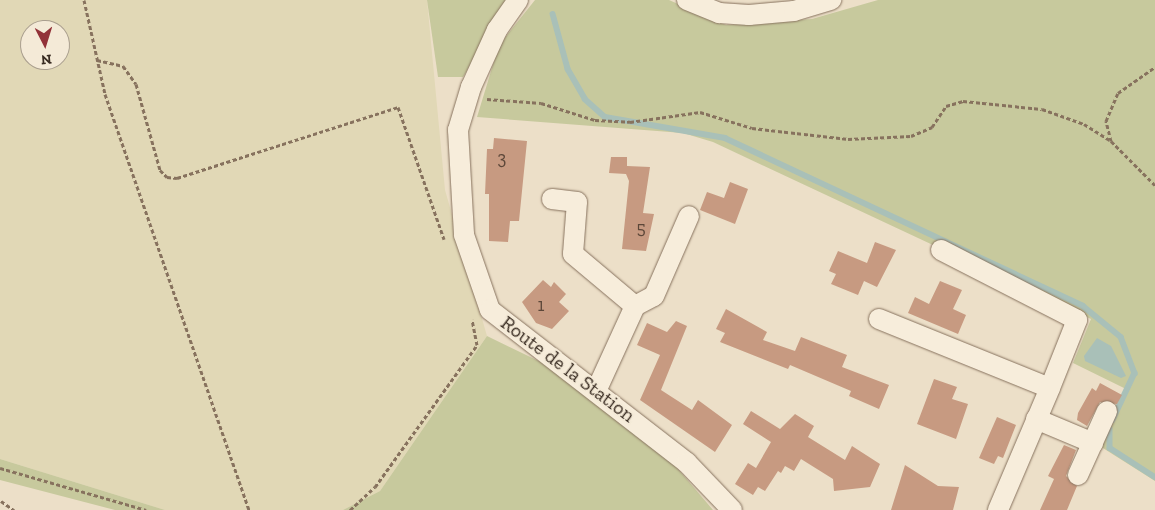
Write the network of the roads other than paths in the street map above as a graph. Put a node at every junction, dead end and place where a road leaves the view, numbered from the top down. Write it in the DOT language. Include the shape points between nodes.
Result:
graph roads {
  1 [pos="518,0"];
  2 [pos="687,0"];
  3 [pos="831,0"];
  4 [pos="552,199"];
  5 [pos="689,216"];
  6 [pos="941,250"];
  7 [pos="635,306"];
  8 [pos="879,318"];
  9 [pos="1050,388"];
  10 [pos="597,389"];
  11 [pos="1107,411"];
  12 [pos="1036,419"];
  13 [pos="1093,443"];
  14 [pos="1078,475"];
  15 [pos="732,510"];
  16 [pos="998,510"];
  1 -- 10 [label="street, Route de la Station" via="497,30 467,101 457,152 464,235 490,310"];
  2 -- 3 [label="street" via="719,14 749,15 794,11"];
  4 -- 7 [label="street" via="576,202 573,254"];
  5 -- 7 [label="street" via="654,296"];
  6 -- 9 [label="street" via="1077,320"];
  7 -- 10 [label="street"];
  8 -- 9 [label="street"];
  9 -- 12 [label="street"];
  10 -- 15 [label="street, Route de la Station" via="687,463"];
  11 -- 13 [label="street"];
  12 -- 13 [label="street"];
  12 -- 16 [label="street"];
  13 -- 14 [label="street"];
}
